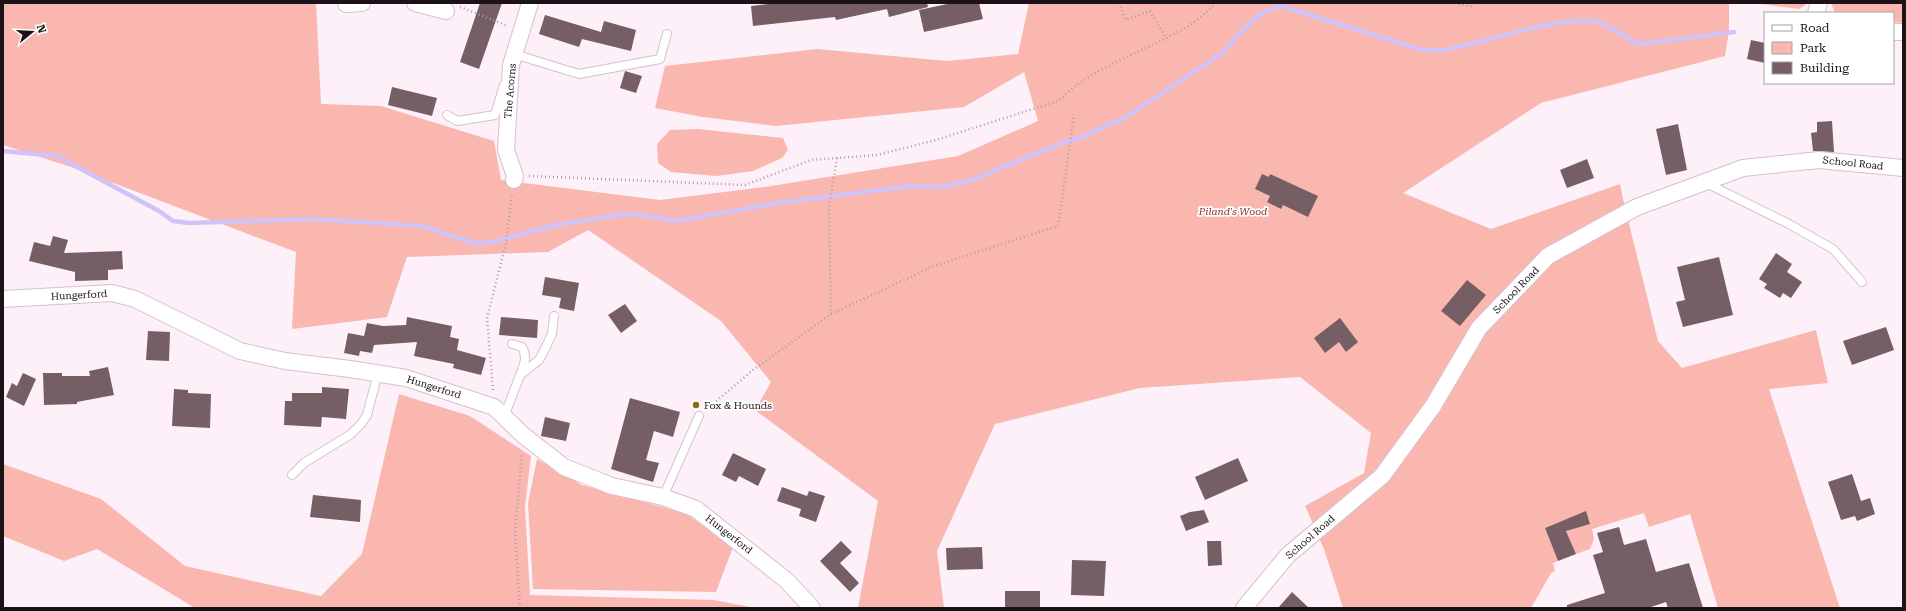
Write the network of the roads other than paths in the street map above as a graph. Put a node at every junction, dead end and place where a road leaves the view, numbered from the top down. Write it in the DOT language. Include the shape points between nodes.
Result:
graph roads {
  1 [pos="362,3"];
  2 [pos="415,3"];
  3 [pos="530,3"];
  4 [pos="346,4"];
  5 [pos="446,11"];
  6 [pos="667,34"];
  7 [pos="513,60"];
  8 [pos="447,115"];
  9 [pos="1903,168"];
  10 [pos="514,178"];
  11 [pos="1704,182"];
  12 [pos="1862,282"];
  13 [pos="3,299"];
  14 [pos="554,316"];
  15 [pos="512,344"];
  16 [pos="378,373"];
  17 [pos="520,375"];
  18 [pos="499,412"];
  19 [pos="698,416"];
  20 [pos="292,475"];
  21 [pos="663,498"];
  22 [pos="812,608"];
  23 [pos="1244,608"];
  1 -- 4 [label="street"];
  2 -- 5 [label="street"];
  3 -- 7 [label="street, The Acorns"];
  6 -- 7 [label="lane" via="660,59 579,74"];
  7 -- 8 [label="lane" via="494,115 457,121"];
  7 -- 10 [label="street, The Acorns" via="506,150"];
  9 -- 11 [label="street, School Road" via="1819,160 1743,168"];
  11 -- 12 [label="lane" via="1833,249"];
  11 -- 23 [label="street, School Road" via="1637,207 1548,256 1479,328 1433,406 1382,476 1288,555"];
  13 -- 16 [label="street, Hungerford" via="112,293 135,299 240,351 285,361"];
  14 -- 17 [label="lane" via="552,334 539,360"];
  15 -- 17 [label="lane" via="522,347 525,352 526,358"];
  16 -- 18 [label="street, Hungerford" via="406,378"];
  16 -- 20 [label="lane" via="367,415 361,424 351,434 304,463"];
  17 -- 18 [label="lane"];
  18 -- 21 [label="street, Hungerford" via="523,435 564,467 612,486"];
  19 -- 21 [label="lane"];
  21 -- 22 [label="street, Hungerford" via="696,509 786,580"];
}
